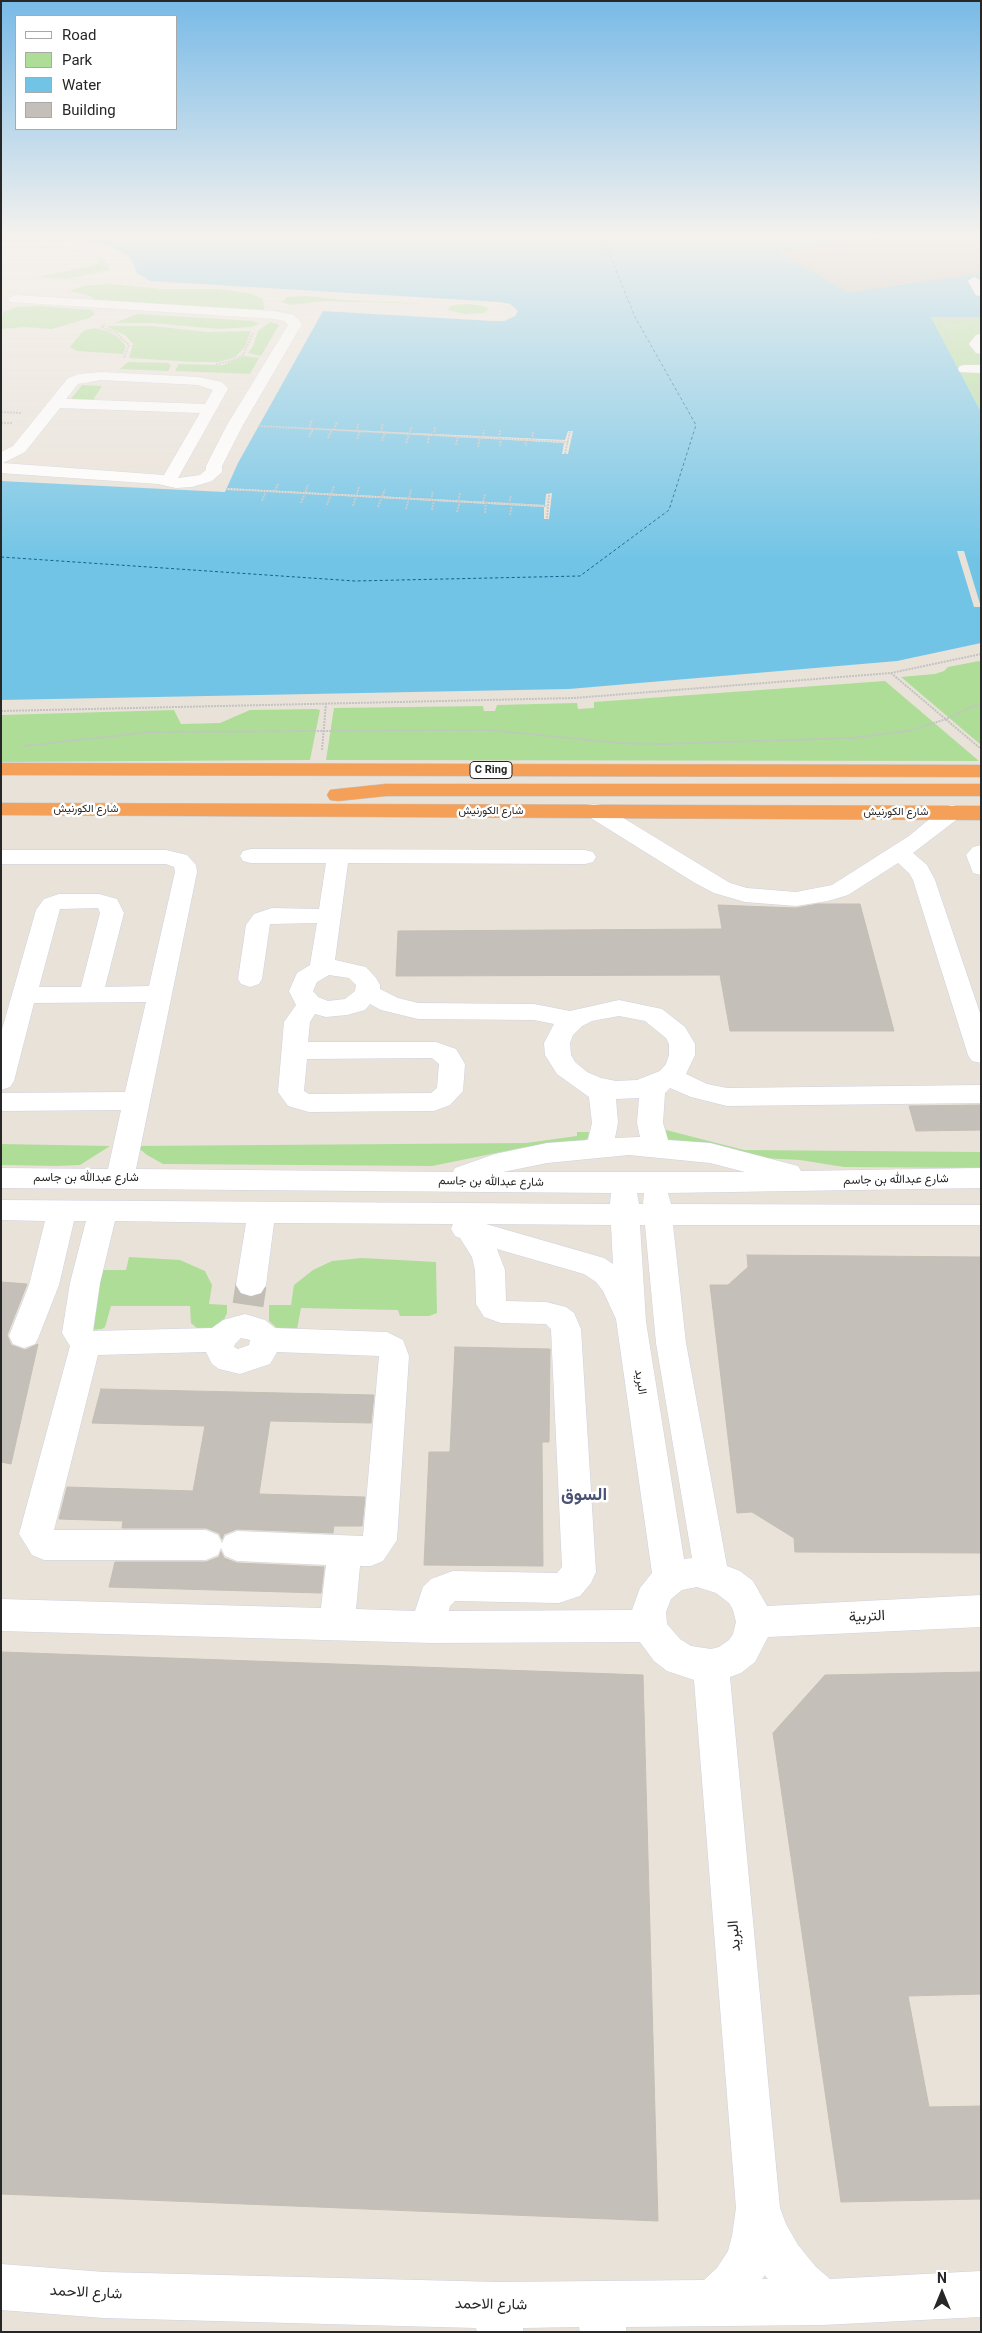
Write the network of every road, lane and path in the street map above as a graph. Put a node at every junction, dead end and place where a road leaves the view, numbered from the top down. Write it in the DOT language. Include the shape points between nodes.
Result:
graph roads {
  1 [pos="129,345"];
  2 [pos="249,345"];
  3 [pos="283,345"];
  4 [pos="132,360"];
  5 [pos="86,364"];
  6 [pos="216,364"];
  7 [pos="965,369"];
  8 [pos="981,369"];
  9 [pos="120,377"];
  10 [pos="79,378"];
  11 [pos="55,403"];
  12 [pos="100,405"];
  13 [pos="209,409"];
  14 [pos="312,420"];
  15 [pos="337,422"];
  16 [pos="358,424"];
  17 [pos="383,424"];
  18 [pos="235,425"];
  19 [pos="412,426"];
  20 [pos="435,427"];
  21 [pos="309,429"];
  22 [pos="313,429"];
  23 [pos="333,430"];
  24 [pos="484,430"];
  25 [pos="500,430"];
  26 [pos="359,431"];
  27 [pos="459,431"];
  28 [pos="570,431"];
  29 [pos="381,432"];
  30 [pos="385,432"];
  31 [pos="533,432"];
  32 [pos="410,434"];
  33 [pos="429,435"];
  34 [pos="434,435"];
  35 [pos="458,436"];
  36 [pos="309,437"];
  37 [pos="480,437"];
  38 [pos="483,437"];
  39 [pos="328,438"];
  40 [pos="500,438"];
  41 [pos="357,440"];
  42 [pos="525,440"];
  43 [pos="532,440"];
  44 [pos="382,441"];
  45 [pos="568,442"];
  46 [pos="406,443"];
  47 [pos="428,443"];
  48 [pos="456,445"];
  49 [pos="500,446"];
  50 [pos="526,446"];
  51 [pos="478,447"];
  52 [pos="565,454"];
  53 [pos="3,465"];
  54 [pos="214,466"];
  55 [pos="165,469"];
  56 [pos="192,482"];
  57 [pos="278,484"];
  58 [pos="308,485"];
  59 [pos="334,486"];
  60 [pos="359,487"];
  61 [pos="385,489"];
  62 [pos="410,490"];
  63 [pos="266,491"];
  64 [pos="275,491"];
  65 [pos="433,491"];
  66 [pos="305,493"];
  67 [pos="460,493"];
  68 [pos="331,494"];
  69 [pos="485,494"];
  70 [pos="549,494"];
  71 [pos="356,495"];
  72 [pos="510,495"];
  73 [pos="383,497"];
  74 [pos="408,498"];
  75 [pos="433,500"];
  76 [pos="262,501"];
  77 [pos="459,501"];
  78 [pos="485,502"];
  79 [pos="301,504"];
  80 [pos="511,504"];
  81 [pos="327,505"];
  82 [pos="353,506"];
  83 [pos="547,506"];
  84 [pos="378,507"];
  85 [pos="406,509"];
  86 [pos="432,510"];
  87 [pos="457,512"];
  88 [pos="484,513"];
  89 [pos="510,515"];
  90 [pos="547,518"];
  91 [pos="981,654"];
  92 [pos="891,673"];
  93 [pos="326,703"];
  94 [pos="981,703"];
  95 [pos="1,710"];
  96 [pos="946,719"];
  97 [pos="324,731"];
  98 [pos="18,747"];
  99 [pos="981,749"];
  100 [pos="320,763"];
  101 [pos="1,769"];
  102 [pos="981,770"];
  103 [pos="1,788"];
  104 [pos="981,790"];
  105 [pos="1,808"];
  106 [pos="289,810"];
  107 [pos="594,810"];
  108 [pos="952,812"];
  109 [pos="981,813"];
  110 [pos="981,852"];
  111 [pos="900,853"];
  112 [pos="251,856"];
  113 [pos="338,856"];
  114 [pos="1,857"];
  115 [pos="585,858"];
  116 [pos="981,868"];
  117 [pos="330,916"];
  118 [pos="322,969"];
  119 [pos="250,979"];
  120 [pos="367,992"];
  121 [pos="91,994"];
  122 [pos="160,994"];
  123 [pos="24,995"];
  124 [pos="309,1003"];
  125 [pos="336,1009"];
  126 [pos="418,1011"];
  127 [pos="573,1020"];
  128 [pos="295,1051"];
  129 [pos="981,1055"];
  130 [pos="663,1080"];
  131 [pos="1,1082"];
  132 [pos="595,1086"];
  133 [pos="981,1094"];
  134 [pos="137,1101"];
  135 [pos="1,1102"];
  136 [pos="600,1147"];
  137 [pos="656,1147"];
  138 [pos="1,1178"];
  139 [pos="120,1178"];
  140 [pos="981,1178"];
  141 [pos="446,1182"];
  142 [pos="815,1182"];
  143 [pos="624,1184"];
  144 [pos="655,1184"];
  145 [pos="1,1210"];
  146 [pos="62,1210"];
  147 [pos="103,1211"];
  148 [pos="262,1211"];
  149 [pos="437,1214"];
  150 [pos="625,1214"];
  151 [pos="657,1214"];
  152 [pos="721,1215"];
  153 [pos="981,1215"];
  154 [pos="471,1232"];
  155 [pos="663,1258"];
  156 [pos="246,1319"];
  157 [pos="631,1322"];
  158 [pos="24,1336"];
  159 [pos="86,1343"];
  160 [pos="344,1550"];
  161 [pos="712,1575"];
  162 [pos="670,1579"];
  163 [pos="981,1611"];
  164 [pos="1,1615"];
  165 [pos="753,1622"];
  166 [pos="337,1623"];
  167 [pos="650,1626"];
  168 [pos="432,1627"];
  169 [pos="711,1665"];
  170 [pos="758,2208"];
  171 [pos="1,2287"];
  172 [pos="981,2294"];
  173 [pos="715,2302"];
  174 [pos="822,2302"];
  175 [pos="499,2319"];
  176 [pos="602,2319"];
  1 -- 4 [label="path" via="123,360"];
  2 -- 6 [label="path" via="242,355"];
  3 -- 18 [label="street"];
  5 -- 10 [label="street"];
  7 -- 8 [label="street"];
  9 -- 10 [label="street"];
  9 -- 12 [label="street"];
  9 -- 13 [label="street" via="209,382 221,389"];
  10 -- 11 [label="street"];
  11 -- 12 [label="street"];
  11 -- 53 [label="street" via="27,450"];
  12 -- 13 [label="street"];
  13 -- 55 [label="street" via="184,452"];
  14 -- 21 [label="path"];
  15 -- 23 [label="path"];
  16 -- 26 [label="path"];
  17 -- 29 [label="path"];
  18 -- 21 [label="path"];
  18 -- 54 [label="street"];
  19 -- 32 [label="path"];
  20 -- 34 [label="path"];
  21 -- 22 [label="path"];
  22 -- 23 [label="path"];
  22 -- 36 [label="path"];
  23 -- 26 [label="path"];
  23 -- 39 [label="path"];
  24 -- 38 [label="path"];
  25 -- 40 [label="path"];
  26 -- 29 [label="path"];
  26 -- 41 [label="path"];
  27 -- 35 [label="path"];
  28 -- 45 [label="path"];
  29 -- 30 [label="path"];
  30 -- 32 [label="path"];
  30 -- 44 [label="path"];
  31 -- 43 [label="path"];
  32 -- 33 [label="path"];
  32 -- 46 [label="path"];
  33 -- 34 [label="path"];
  33 -- 47 [label="path"];
  34 -- 35 [label="path"];
  35 -- 37 [label="path"];
  35 -- 48 [label="path"];
  37 -- 38 [label="path"];
  37 -- 51 [label="path"];
  38 -- 40 [label="path"];
  40 -- 42 [label="path"];
  40 -- 49 [label="path"];
  42 -- 43 [label="path"];
  42 -- 50 [label="path"];
  43 -- 45 [label="path"];
  45 -- 52 [label="path"];
  53 -- 55 [label="street"];
  54 -- 55 [label="street" via="196,474"];
  54 -- 56 [label="street" via="211,475"];
  55 -- 56 [label="street"];
  56 -- 63 [label="path" via="218,488"];
  57 -- 64 [label="path"];
  58 -- 66 [label="path"];
  59 -- 68 [label="path"];
  60 -- 71 [label="path"];
  61 -- 73 [label="path"];
  62 -- 74 [label="path"];
  63 -- 64 [label="path"];
  63 -- 76 [label="path"];
  64 -- 66 [label="path"];
  65 -- 75 [label="path"];
  66 -- 68 [label="path"];
  66 -- 79 [label="path"];
  67 -- 77 [label="path"];
  68 -- 71 [label="path"];
  68 -- 81 [label="path"];
  69 -- 78 [label="path"];
  70 -- 83 [label="path"];
  71 -- 73 [label="path"];
  71 -- 82 [label="path"];
  72 -- 80 [label="path"];
  73 -- 74 [label="path"];
  73 -- 84 [label="path"];
  74 -- 75 [label="path"];
  74 -- 85 [label="path"];
  75 -- 77 [label="path"];
  75 -- 86 [label="path"];
  77 -- 78 [label="path"];
  77 -- 87 [label="path"];
  78 -- 80 [label="path"];
  78 -- 88 [label="path"];
  80 -- 83 [label="path"];
  80 -- 89 [label="path"];
  83 -- 90 [label="path"];
  91 -- 92 [label="path"];
  92 -- 93 [label="path" via="574,698"];
  92 -- 96 [label="path"];
  93 -- 95 [label="path"];
  93 -- 97 [label="path"];
  94 -- 96 [label="path"];
  96 -- 97 [label="path" via="913,730 875,737 690,744 624,743 488,730"];
  96 -- 99 [label="path"];
  97 -- 98 [label="path" via="138,732"];
  97 -- 100 [label="path"];
  100 -- 101 [label="highway, C Ring"];
  100 -- 102 [label="highway, C Ring"];
  100 -- 103 [label="highway" via="200,787"];
  104 -- 106 [label="highway" via="386,790 335,795"];
  105 -- 106 [label="highway, شارع الكورنيش"];
  106 -- 107 [label="highway, شارع الكورنيش"];
  107 -- 108 [label="highway, شارع الكورنيش"];
  107 -- 111 [label="street" via="722,888 770,899 820,896 840,890"];
  108 -- 109 [label="highway, شارع الكورنيش"];
  108 -- 111 [label="street"];
  110 -- 116 [label="street" via="977,855"];
  111 -- 129 [label="street" via="919,870 924,880"];
  112 -- 113 [label="street"];
  113 -- 115 [label="street"];
  113 -- 117 [label="street"];
  114 -- 122 [label="street" via="166,857 185,865"];
  117 -- 118 [label="street"];
  117 -- 119 [label="street" via="272,916 262,919 258,926"];
  118 -- 120 [label="street" via="346,968 357,972 368,985"];
  118 -- 124 [label="street" via="302,984 301,991"];
  120 -- 125 [label="street" via="356,1004"];
  120 -- 126 [label="street" via="390,1004"];
  121 -- 122 [label="street"];
  121 -- 123 [label="street"];
  121 -- 123 [label="street" via="112,913 110,904 59,901 48,910"];
  122 -- 134 [label="street"];
  123 -- 131 [label="street"];
  124 -- 125 [label="street"];
  124 -- 128 [label="street" via="297,1022"];
  125 -- 126 [label="street" via="369,1015"];
  126 -- 127 [label="street" via="534,1012"];
  127 -- 130 [label="street" via="602,1009 619,1008 644,1013 666,1023 682,1044 682,1055 678,1067"];
  127 -- 132 [label="street" via="562,1031 558,1055 566,1068"];
  128 -- 128 [label="street" via="436,1050 450,1059 450,1090 441,1099 427,1103 303,1102 291,1092"];
  130 -- 132 [label="street" via="638,1089"];
  130 -- 133 [label="street" via="727,1098"];
  130 -- 137 [label="street" via="652,1093 650,1123"];
  132 -- 136 [label="street" via="602,1095 605,1123"];
  134 -- 135 [label="street"];
  134 -- 139 [label="street"];
  136 -- 137 [label="street"];
  136 -- 141 [label="street" via="547,1152 495,1164"];
  137 -- 142 [label="street" via="710,1153"];
  138 -- 139 [label="street, شارع عبدالله بن جاسم"];
  139 -- 141 [label="street, شارع عبدالله بن جاسم"];
  140 -- 142 [label="street, شارع عبدالله بن جاسم"];
  141 -- 143 [label="street, شارع عبدالله بن جاسم"];
  142 -- 144 [label="street, شارع عبدالله بن جاسم"];
  143 -- 144 [label="street, شارع عبدالله بن جاسم"];
  143 -- 150 [label="street, البريد"];
  144 -- 151 [label="street"];
  145 -- 146 [label="street"];
  146 -- 147 [label="street"];
  146 -- 158 [label="street" via="44,1286"];
  147 -- 148 [label="street"];
  147 -- 159 [label="street" via="85,1283 77,1333"];
  148 -- 149 [label="street"];
  148 -- 156 [label="street"];
  149 -- 150 [label="street"];
  149 -- 154 [label="street"];
  150 -- 151 [label="street"];
  150 -- 157 [label="street, البريد"];
  151 -- 152 [label="street"];
  151 -- 155 [label="street"];
  152 -- 153 [label="street"];
  152 -- 155 [label="street" via="692,1227 670,1246"];
  154 -- 157 [label="street" via="594,1266 615,1285"];
  154 -- 168 [label="street" via="486,1255 491,1304 495,1309 501,1312 546,1313 563,1321 566,1329 579,1572 568,1585 559,1588 454,1586 443,1590 432,1609"];
  155 -- 161 [label="street" via="671,1343"];
  156 -- 159 [label="street"];
  156 -- 160 [label="street" via="387,1344 392,1348 380,1540 371,1550"];
  157 -- 162 [label="street, البريد"];
  159 -- 160 [label="street" via="36,1534 44,1545"];
  160 -- 166 [label="street"];
  161 -- 162 [label="street" via="690,1573"];
  161 -- 165 [label="street" via="741,1592 750,1606"];
  162 -- 167 [label="street" via="652,1599"];
  163 -- 165 [label="street, التربية"];
  164 -- 166 [label="street"];
  165 -- 169 [label="street" via="750,1638 742,1651 728,1661"];
  166 -- 168 [label="street"];
  167 -- 168 [label="street"];
  167 -- 169 [label="street" via="656,1639 680,1659"];
  169 -- 170 [label="street, البريد"];
  170 -- 173 [label="street, البريد" via="755,2236 747,2262 734,2284"];
  170 -- 174 [label="street, البريد" via="782,2261"];
  171 -- 175 [label="street, شارع الاحمد"];
  172 -- 174 [label="street, شارع الاحمد"];
  173 -- 174 [label="street, شارع الاحمد"];
  173 -- 176 [label="street, شارع الاحمد"];
  175 -- 176 [label="street, شارع الاحمد"];
}
